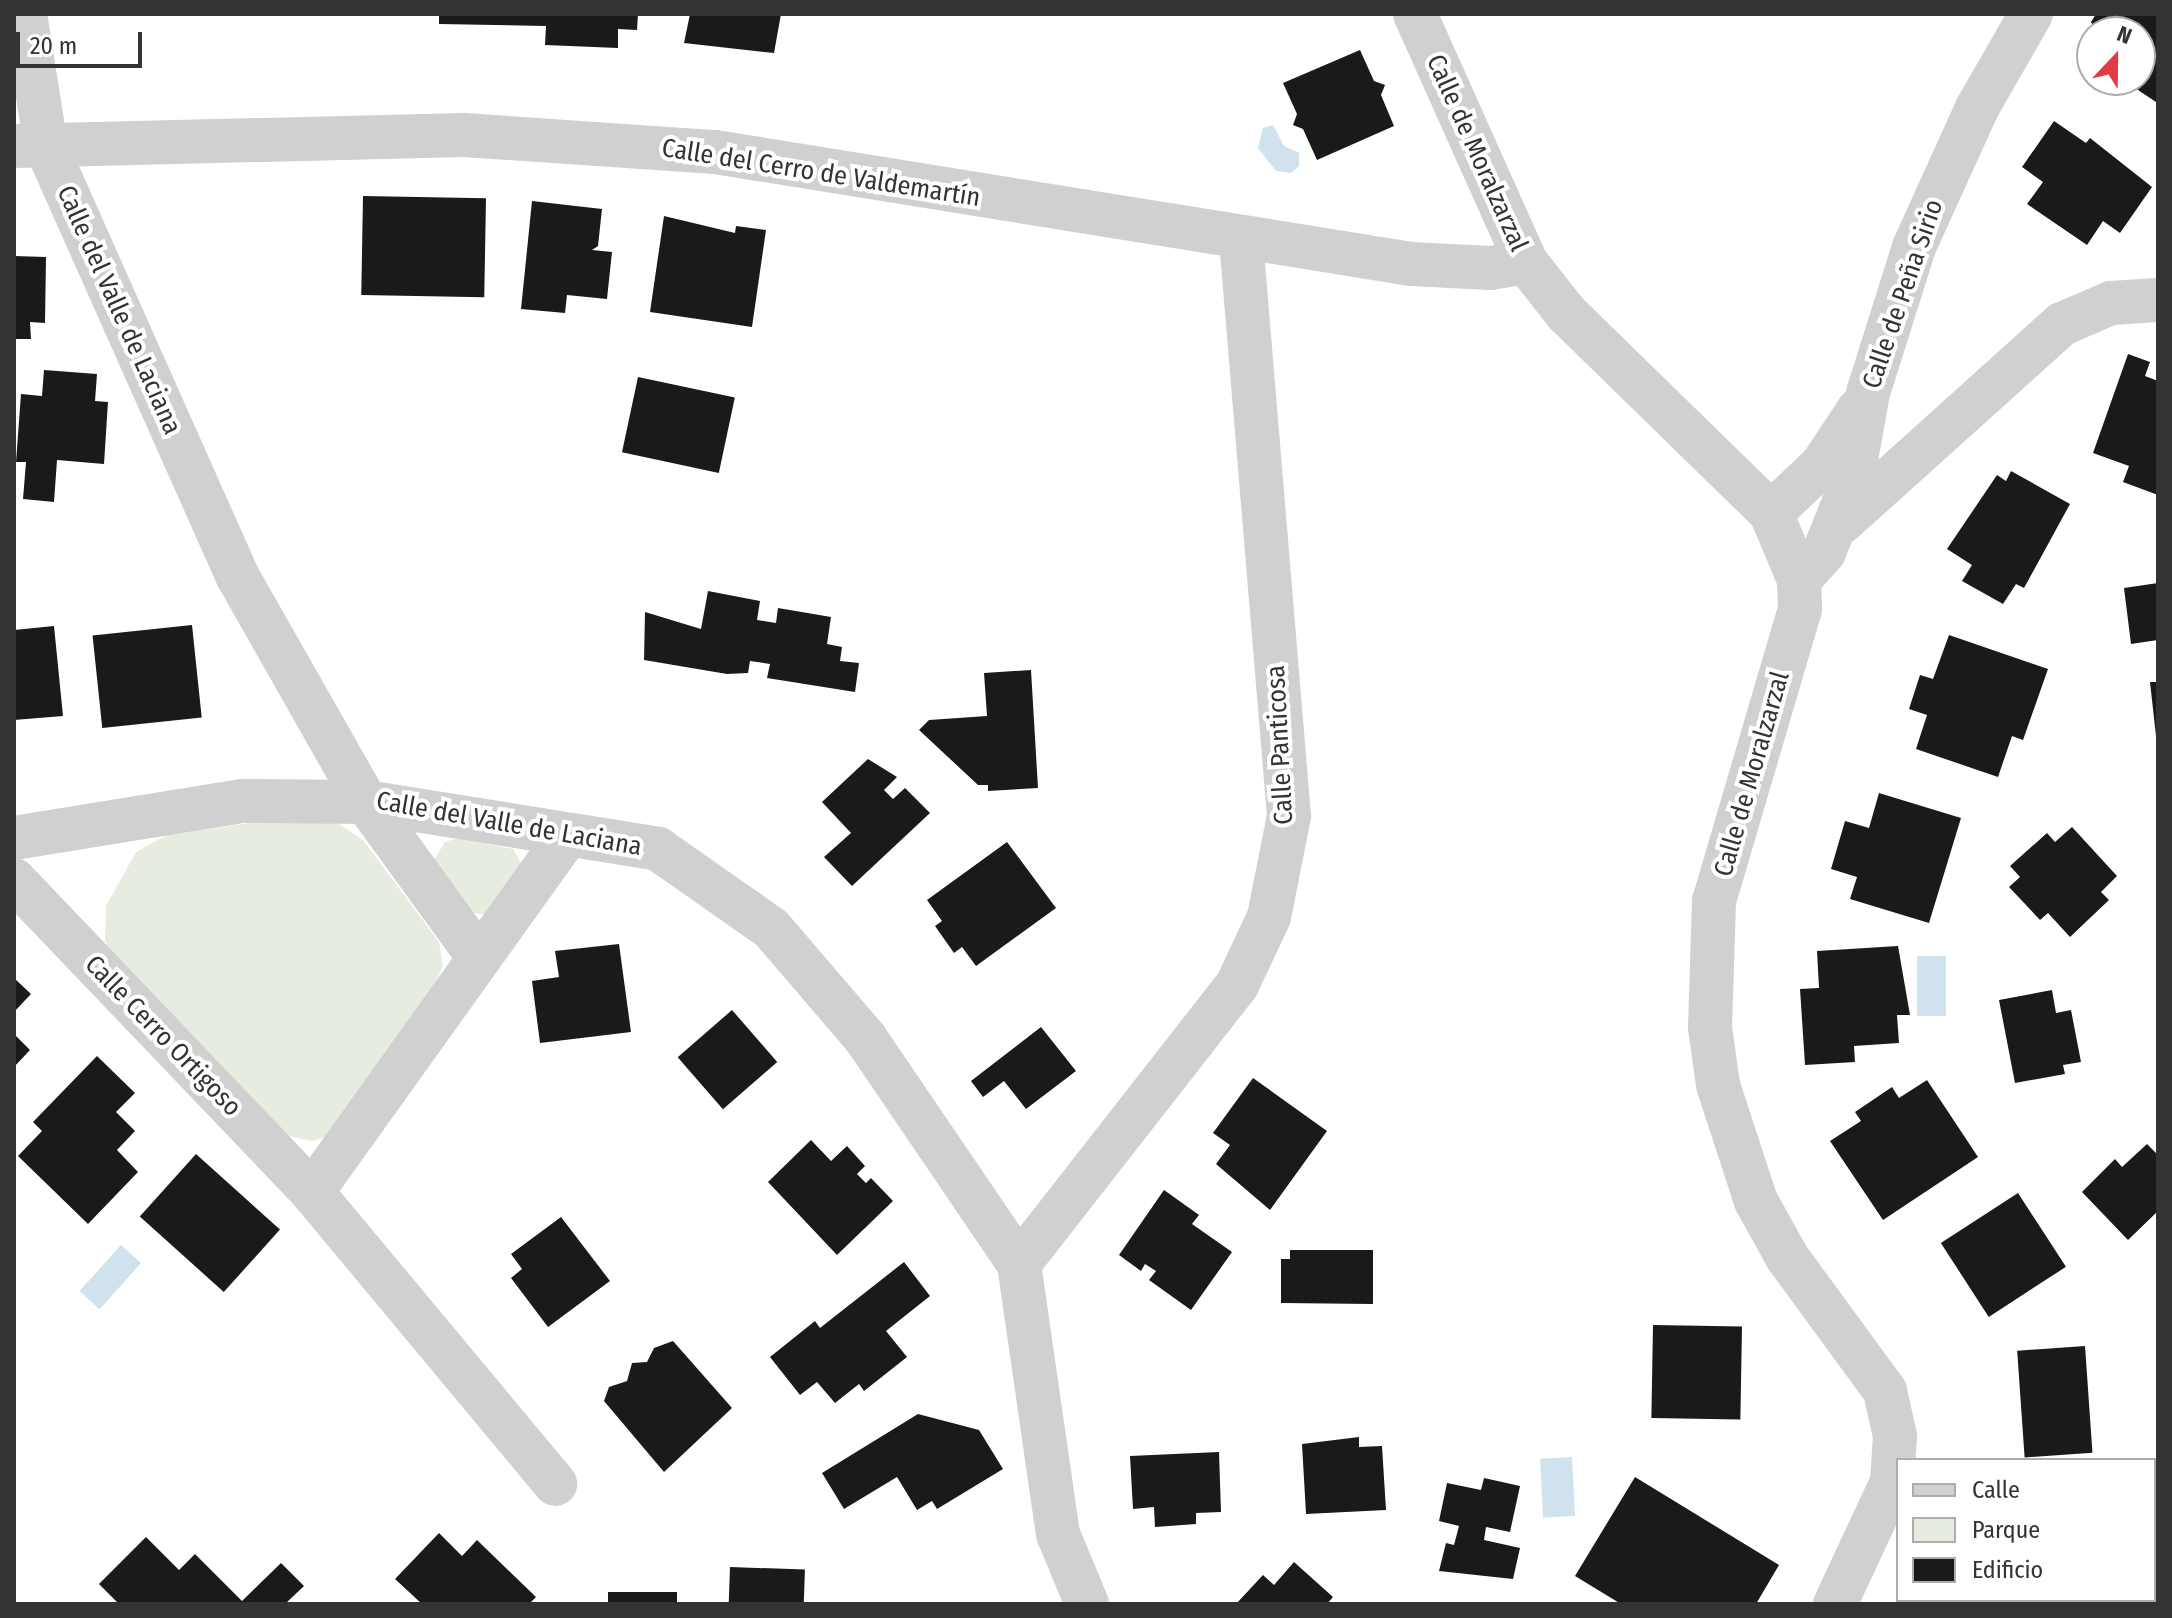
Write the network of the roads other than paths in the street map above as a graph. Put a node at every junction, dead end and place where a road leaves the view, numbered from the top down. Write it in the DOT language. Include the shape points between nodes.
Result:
graph roads {
  1 [pos="25,14"];
  2 [pos="1415,14"];
  3 [pos="2031,14"];
  4 [pos="30,146"];
  5 [pos="1241,240"];
  6 [pos="1526,262"];
  7 [pos="2158,300"];
  8 [pos="1868,393"];
  9 [pos="1771,513"];
  10 [pos="1832,532"];
  11 [pos="1799,580"];
  12 [pos="366,802"];
  13 [pos="566,837"];
  14 [pos="14,838"];
  15 [pos="14,880"];
  16 [pos="478,956"];
  17 [pos="312,1192"];
  18 [pos="1019,1264"];
  19 [pos="555,1484"];
  20 [pos="1087,1604"];
  21 [pos="1835,1604"];
  1 -- 4 [label="street, Calle del Valle de Laciana"];
  2 -- 6 [label="street, Calle de Moralzarzal"];
  3 -- 8 [label="street, Calle de Peña Sirio" via="1946,171 1914,247"];
  4 -- 5 [label="street, Calle del Cerro de Valdemartín" via="464,135 715,152"];
  4 -- 12 [label="street, Calle del Valle de Laciana" via="238,577"];
  5 -- 6 [label="street, Calle del Cerro de Valdemartín" via="1411,264 1490,268"];
  5 -- 18 [label="street, Calle Panticosa" via="1289,816 1269,917 1237,985"];
  6 -- 9 [label="street, Calle de Moralzarzal" via="1566,313"];
  7 -- 10 [label="street" via="2111,303 2062,324"];
  8 -- 9 [label="street" via="1822,465"];
  8 -- 10 [label="street, Calle de Peña Sirio" via="1852,482"];
  9 -- 11 [label="street, Calle de Moralzarzal"];
  10 -- 11 [label="street, Calle de Peña Sirio"];
  11 -- 21 [label="street, Calle de Moralzarzal" via="1800,609 1714,901 1710,1027 1725,1113 1756,1201 1787,1257 1885,1391 1895,1436 1892,1482"];
  12 -- 13 [label="street, Calle del Valle de Laciana"];
  12 -- 14 [label="street" via="242,801"];
  12 -- 16 [label="street"];
  13 -- 16 [label="street"];
  13 -- 18 [label="street, Calle del Valle de Laciana" via="658,849 771,928 866,1039"];
  15 -- 17 [label="street, Calle Cerro Ortigoso"];
  16 -- 17 [label="street"];
  17 -- 19 [label="street, Calle Cerro Ortigoso"];
  18 -- 20 [label="street, Calle del Valle de Laciana" via="1058,1534"];
}
